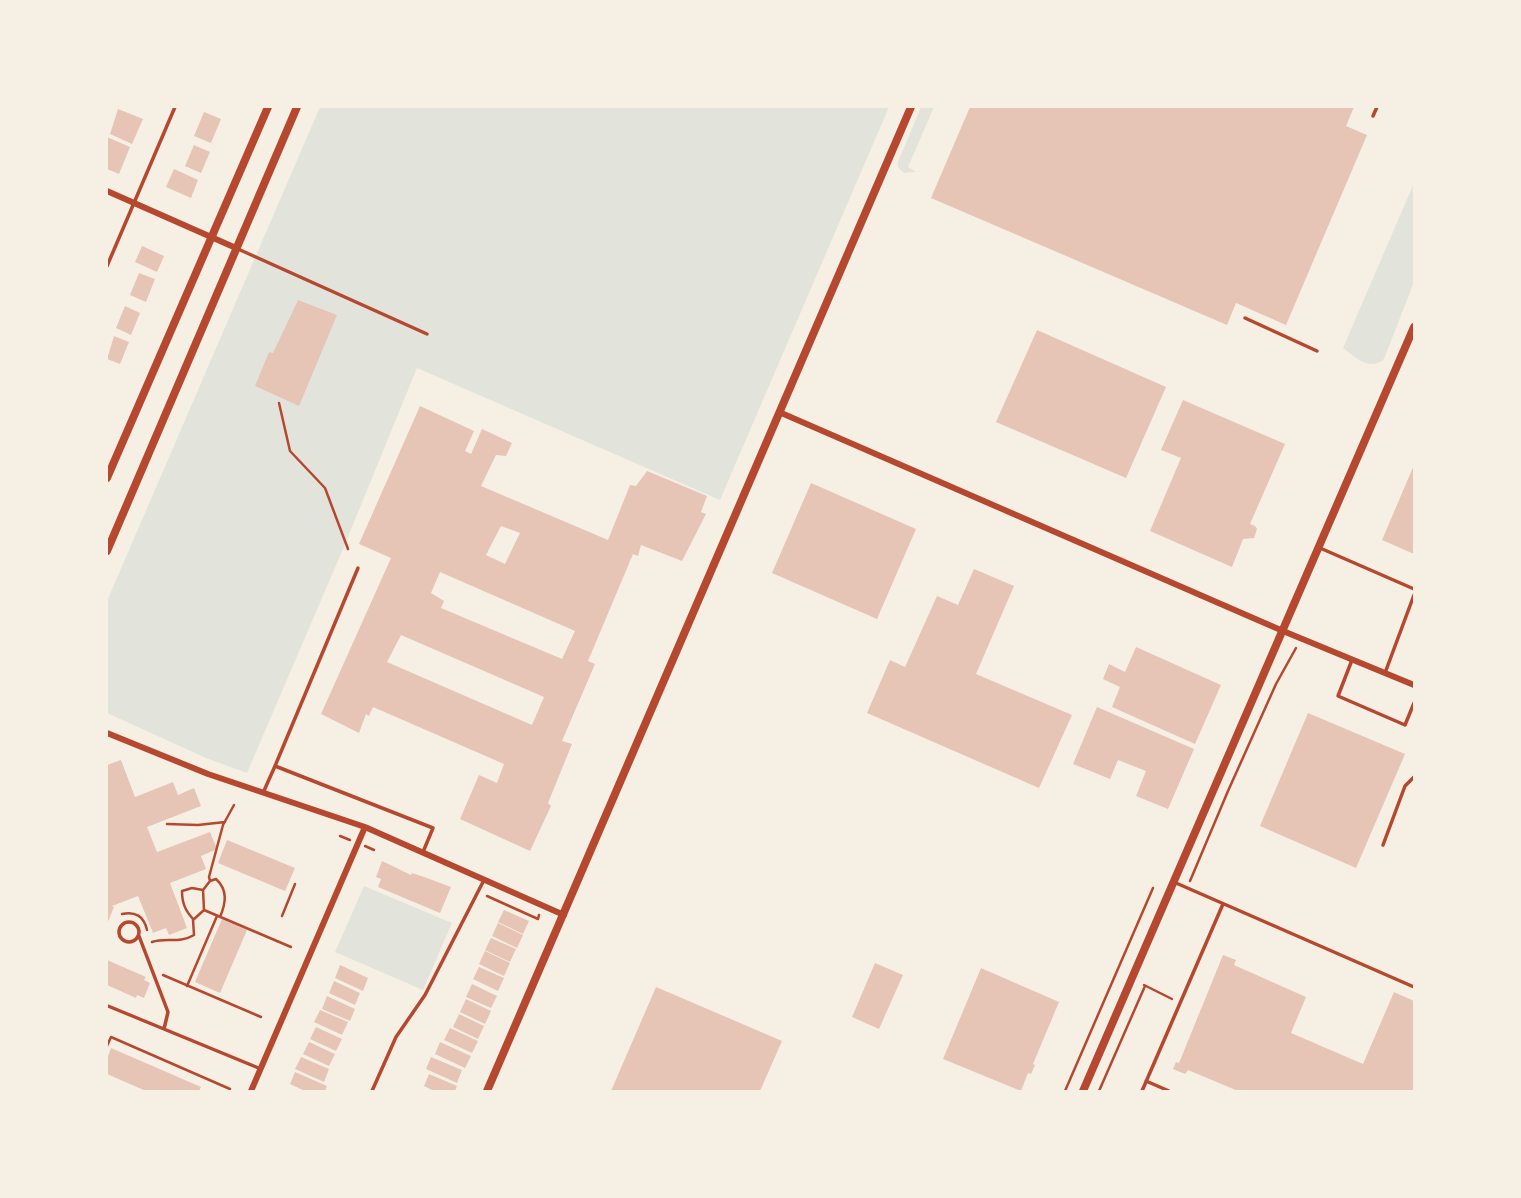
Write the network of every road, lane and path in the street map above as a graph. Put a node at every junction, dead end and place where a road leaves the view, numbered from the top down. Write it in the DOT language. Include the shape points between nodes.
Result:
graph roads {
  1 [pos="175,107"];
  2 [pos="268,107"];
  3 [pos="298,107"];
  4 [pos="911,107"];
  5 [pos="1377,107"];
  6 [pos="1373,116"];
  7 [pos="107,191"];
  8 [pos="134,203"];
  9 [pos="211,237"];
  10 [pos="236,248"];
  11 [pos="107,266"];
  12 [pos="1245,318"];
  13 [pos="1414,327"];
  14 [pos="426,334"];
  15 [pos="1317,351"];
  16 [pos="279,403"];
  17 [pos="779,412"];
  18 [pos="107,478"];
  19 [pos="1319,547"];
  20 [pos="348,549"];
  21 [pos="107,551"];
  22 [pos="358,568"];
  23 [pos="1414,589"];
  24 [pos="1414,595"];
  25 [pos="1283,632"];
  26 [pos="1300,639"];
  27 [pos="1352,660"];
  28 [pos="1385,673"];
  29 [pos="1414,685"];
  30 [pos="1414,703"];
  31 [pos="107,733"];
  32 [pos="275,766"];
  33 [pos="1414,777"];
  34 [pos="263,793"];
  35 [pos="234,805"];
  36 [pos="225,822"];
  37 [pos="167,824"];
  38 [pos="365,827"];
  39 [pos="1383,845"];
  40 [pos="423,853"];
  41 [pos="484,880"];
  42 [pos="210,881"];
  43 [pos="1174,882"];
  44 [pos="295,884"];
  45 [pos="1153,888"];
  46 [pos="1188,888"];
  47 [pos="203,890"];
  48 [pos="477,892"];
  49 [pos="1223,904"];
  50 [pos="204,910"];
  51 [pos="122,914"];
  52 [pos="564,915"];
  53 [pos="218,916"];
  54 [pos="282,916"];
  55 [pos="538,919"];
  56 [pos="193,920"];
  57 [pos="139,936"];
  58 [pos="291,947"];
  59 [pos="159,965"];
  60 [pos="163,975"];
  61 [pos="1132,977"];
  62 [pos="166,982"];
  63 [pos="187,986"];
  64 [pos="1145,986"];
  65 [pos="1414,987"];
  66 [pos="1180,1002"];
  67 [pos="108,1006"];
  68 [pos="261,1017"];
  69 [pos="164,1029"];
  70 [pos="107,1046"];
  71 [pos="261,1069"];
  72 [pos="1146,1081"];
  73 [pos="230,1088"];
  74 [pos="251,1091"];
  75 [pos="372,1091"];
  76 [pos="487,1091"];
  77 [pos="1065,1091"];
  78 [pos="1083,1091"];
  79 [pos="1100,1091"];
  80 [pos="1142,1091"];
  81 [pos="1169,1091"];
  1 -- 8 [label="lane"];
  2 -- 9 [label="street"];
  3 -- 10 [label="street"];
  4 -- 17 [label="street"];
  5 -- 6 [label="lane"];
  7 -- 8 [label="street"];
  8 -- 9 [label="street"];
  8 -- 11 [label="lane"];
  9 -- 10 [label="street"];
  9 -- 18 [label="street"];
  10 -- 14 [label="lane"];
  10 -- 21 [label="street"];
  12 -- 15 [label="lane"];
  13 -- 19 [label="street"];
  16 -- 20 [label="path" via="290,451 325,488"];
  17 -- 25 [label="street"];
  17 -- 52 [label="street"];
  19 -- 23 [label="lane"];
  19 -- 25 [label="street"];
  22 -- 32 [label="lane"];
  24 -- 28 [label="lane"];
  25 -- 26 [label="street"];
  25 -- 43 [label="street"];
  26 -- 27 [label="street"];
  26 -- 46 [label="path"];
  27 -- 28 [label="street"];
  27 -- 30 [label="lane" via="1338,696 1405,725"];
  28 -- 29 [label="street"];
  31 -- 34 [label="street"];
  32 -- 34 [label="lane"];
  32 -- 40 [label="lane" via="433,828"];
  33 -- 39 [label="lane" via="1405,786"];
  34 -- 38 [label="street"];
  35 -- 36 [label="path"];
  36 -- 37 [label="path"];
  36 -- 42 [label="path"];
  38 -- 40 [label="street"];
  38 -- 71 [label="street"];
  40 -- 41 [label="street"];
  41 -- 48 [label="lane"];
  41 -- 52 [label="street"];
  42 -- 47 [label="path"];
  42 -- 53 [label="path" via="220,882 225,895"];
  43 -- 46 [label="lane"];
  43 -- 61 [label="street"];
  44 -- 54 [label="path"];
  45 -- 77 [label="path"];
  46 -- 49 [label="lane"];
  47 -- 50 [label="path"];
  47 -- 56 [label="path" via="182,891 186,912"];
  48 -- 55 [label="path"];
  48 -- 75 [label="lane" via="425,995 396,1037"];
  49 -- 65 [label="lane"];
  49 -- 66 [label="lane"];
  50 -- 53 [label="path"];
  50 -- 56 [label="path"];
  51 -- 56 [label="path" via="133,912 141,917 149,943 186,940 194,935"];
  52 -- 76 [label="street"];
  53 -- 58 [label="path"];
  53 -- 63 [label="path"];
  57 -- 57 [label="lane" via="133,922 120,928 119,935 127,942"];
  57 -- 69 [label="lane" via="168,1012"];
  59 -- 60 [label="path"];
  60 -- 62 [label="path"];
  60 -- 63 [label="path"];
  61 -- 64 [label="path"];
  61 -- 78 [label="street"];
  63 -- 68 [label="path"];
  64 -- 66 [label="path"];
  64 -- 79 [label="path"];
  66 -- 72 [label="lane"];
  67 -- 69 [label="lane"];
  69 -- 71 [label="lane"];
  70 -- 73 [label="path" via="111,1037"];
  71 -- 74 [label="street"];
  72 -- 80 [label="lane"];
  72 -- 81 [label="lane"];
}
